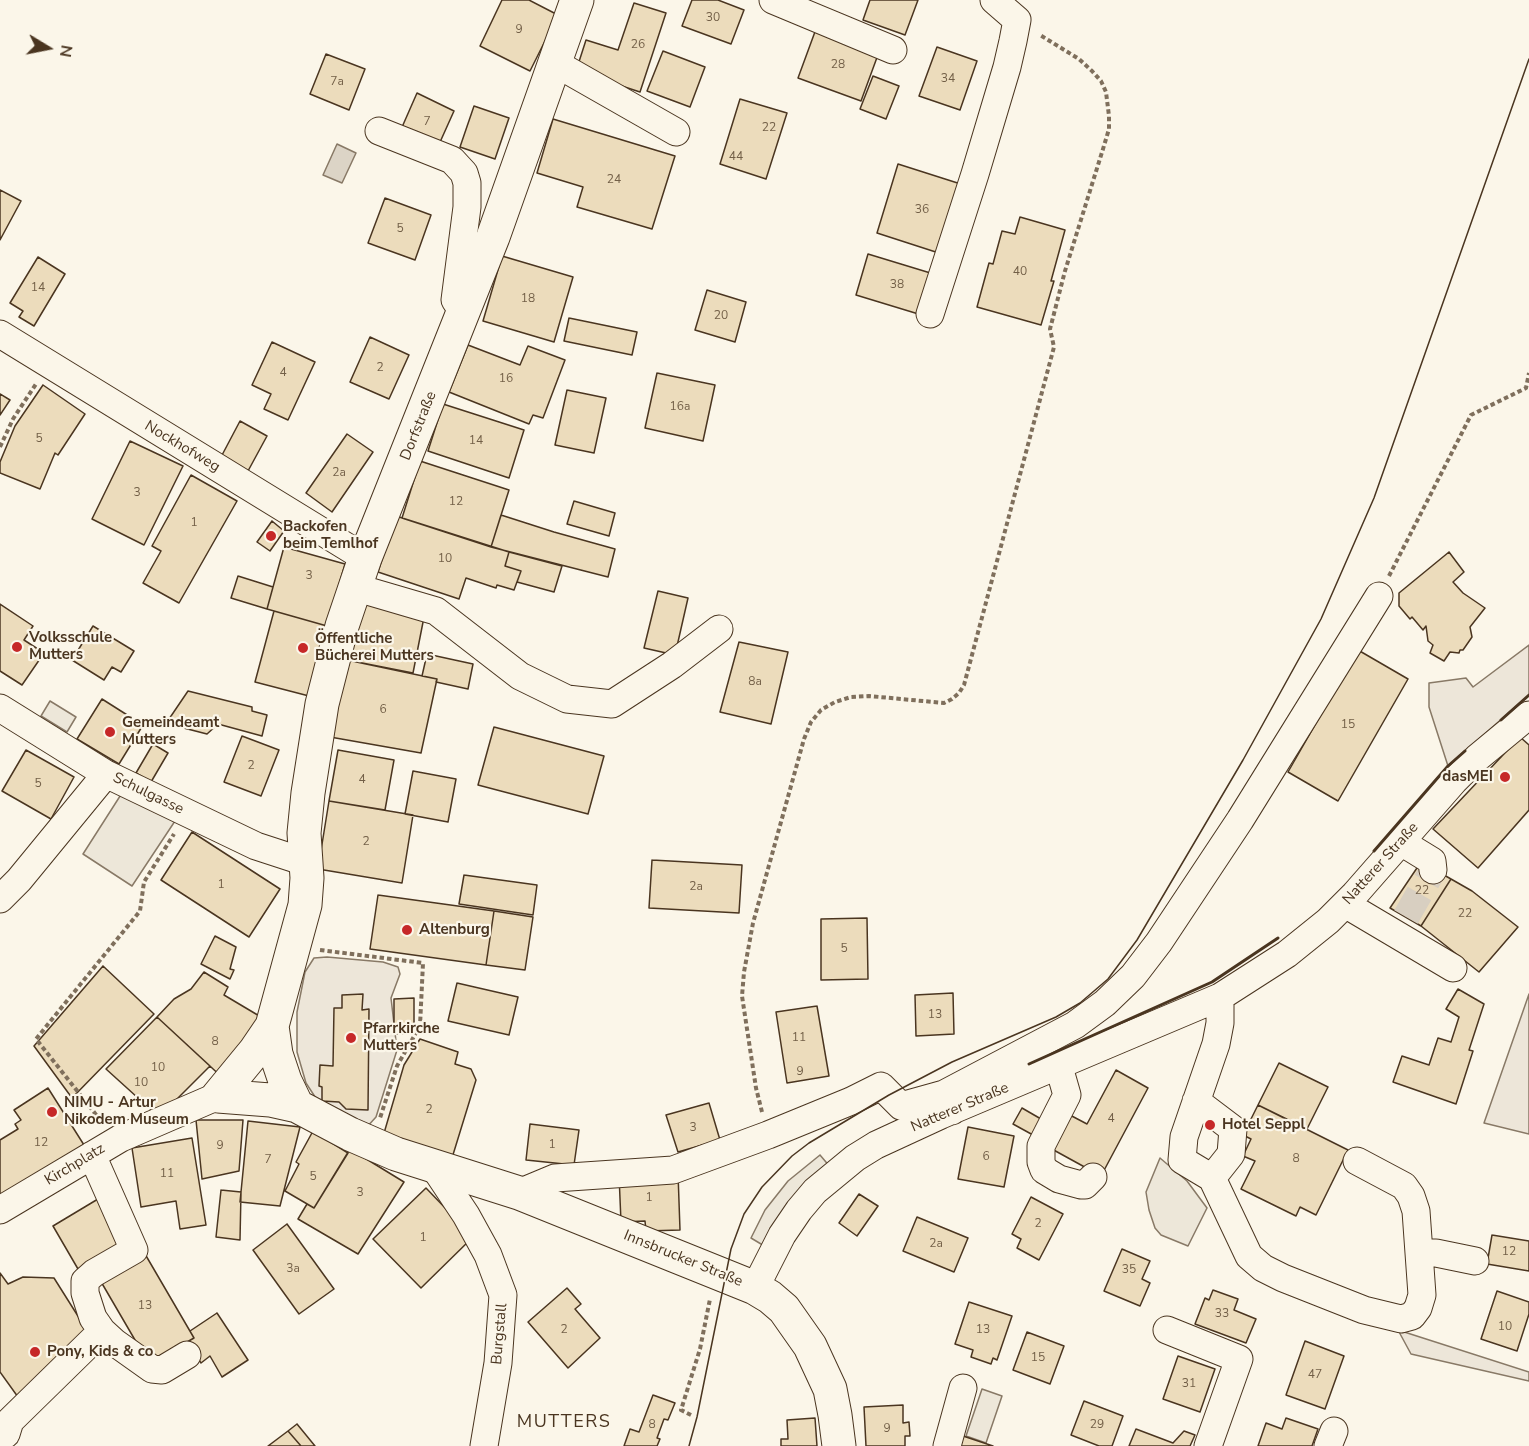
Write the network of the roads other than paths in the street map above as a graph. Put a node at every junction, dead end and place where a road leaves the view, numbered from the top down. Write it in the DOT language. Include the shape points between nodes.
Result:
graph roads {
  1 [pos="577,0"];
  2 [pos="773,0"];
  3 [pos="994,0"];
  4 [pos="893,50"];
  5 [pos="555,63"];
  6 [pos="379,131"];
  7 [pos="676,132"];
  8 [pos="463,312"];
  9 [pos="930,314"];
  10 [pos="0,334"];
  11 [pos="360,573"];
  12 [pos="1379,596"];
  13 [pos="719,629"];
  14 [pos="1529,715"];
  15 [pos="4,717"];
  16 [pos="106,774"];
  17 [pos="1401,842"];
  18 [pos="305,862"];
  19 [pos="1433,870"];
  20 [pos="0,899"];
  21 [pos="1350,899"];
  22 [pos="1406,916"];
  23 [pos="1453,968"];
  24 [pos="1220,997"];
  25 [pos="272,1026"];
  26 [pos="1059,1067"];
  27 [pos="218,1096"];
  28 [pos="1196,1101"];
  29 [pos="948,1103"];
  30 [pos="297,1106"];
  31 [pos="92,1155"];
  32 [pos="1357,1161"];
  33 [pos="434,1167"];
  34 [pos="1093,1177"];
  35 [pos="1212,1178"];
  36 [pos="519,1193"];
  37 [pos="0,1210"];
  38 [pos="1475,1261"];
  39 [pos="1425,1267"];
  40 [pos="755,1288"];
  41 [pos="1167,1330"];
  42 [pos="102,1331"];
  43 [pos="187,1355"];
  44 [pos="963,1388"];
  45 [pos="5,1436"];
  46 [pos="484,1446"];
  47 [pos="839,1446"];
  48 [pos="947,1446"];
  49 [pos="1208,1446"];
  1 -- 5 [label="main road, Dorfstraße"];
  2 -- 4 [label="street"];
  3 -- 9 [label="street" via="1017,20 1007,68"];
  5 -- 7 [label="street"];
  5 -- 8 [label="main road, Dorfstraße" via="494,237"];
  6 -- 8 [label="street" via="445,157 464,173 467,207 455,300"];
  8 -- 11 [label="main road, Dorfstraße"];
  10 -- 11 [label="street, Nockhofweg"];
  11 -- 13 [label="street, Nockhofweg" via="436,611 520,676 567,699 612,704"];
  11 -- 18 [label="main road, Dorfstraße" via="322,704 305,815"];
  12 -- 29 [label="street" via="1240,820 1133,976 1075,1026"];
  14 -- 17 [label="street, Natterer Straße" via="1477,758"];
  15 -- 16 [label="street, Schulgasse"];
  16 -- 18 [label="street, Schulgasse" via="256,846"];
  16 -- 20 [label="street"];
  17 -- 19 [label="street" via="1432,861"];
  17 -- 21 [label="street, Natterer Straße"];
  18 -- 25 [label="main road, Kirchplatz" via="305,905"];
  21 -- 22 [label="street" via="1402,921"];
  21 -- 23 [label="street"];
  21 -- 24 [label="street, Natterer Straße" via="1287,954"];
  24 -- 26 [label="street, Natterer Straße"];
  24 -- 28 [label="street" via="1221,1023"];
  25 -- 27 [label="main road, Kirchplatz"];
  25 -- 30 [label="main road, Kirchplatz" via="276,1054"];
  26 -- 29 [label="street, Natterer Straße"];
  26 -- 34 [label="street" via="1067,1095 1041,1146 1041,1162 1044,1170 1059,1179 1081,1185"];
  27 -- 30 [label="main road, Kirchplatz"];
  27 -- 31 [label="street, Kirchplatz" via="121,1137"];
  28 -- 35 [label="street" via="1184,1137 1180,1166"];
  28 -- 35 [label="street" via="1233,1129 1231,1154"];
  29 -- 36 [label="street" via="902,1106 881,1086 768,1135 673,1170 555,1178"];
  29 -- 40 [label="street, Natterer Straße" via="855,1158 815,1191 782,1235"];
  30 -- 33 [label="main road, Kirchplatz" via="372,1144"];
  31 -- 37 [label="street, Kirchplatz"];
  31 -- 42 [label="street" via="135,1250 86,1281 89,1307"];
  32 -- 39 [label="street" via="1404,1186 1411,1196"];
  33 -- 36 [label="main road, Innsbrucker Straße"];
  33 -- 46 [label="street, Burgstall" via="488,1255 503,1295 498,1363"];
  35 -- 39 [label="street" via="1249,1256 1283,1278 1364,1310 1401,1318 1412,1316 1418,1308"];
  36 -- 40 [label="main road, Innsbrucker Straße"];
  38 -- 39 [label="street" via="1436,1253"];
  40 -- 47 [label="main road, Innsbrucker Straße" via="784,1309 810,1346 830,1389"];
  41 -- 49 [label="street" via="1239,1359"];
  42 -- 43 [label="street" via="153,1369 162,1370"];
  42 -- 45 [label="street" via="10,1421"];
  44 -- 48 [label="street"];
}
